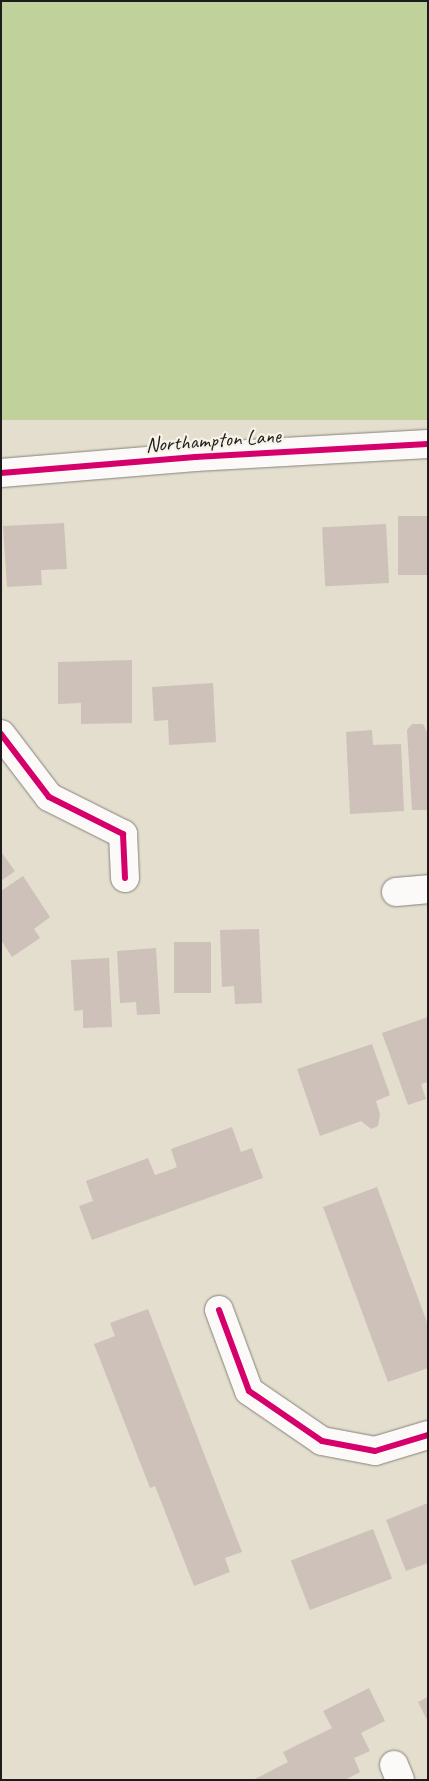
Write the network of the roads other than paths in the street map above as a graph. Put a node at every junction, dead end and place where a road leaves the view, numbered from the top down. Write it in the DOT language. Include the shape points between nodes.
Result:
graph roads {
  1 [pos="428,444"];
  2 [pos="1,473"];
  3 [pos="1,734"];
  4 [pos="125,878"];
  5 [pos="428,889"];
  6 [pos="396,892"];
  7 [pos="219,1310"];
  8 [pos="428,1436"];
  1 -- 2 [label="street, Northampton Lane" via="195,457"];
  3 -- 4 [label="street" via="49,797 123,834"];
  5 -- 6 [label="street"];
  7 -- 8 [label="street" via="249,1391 322,1441 375,1451"];
}
